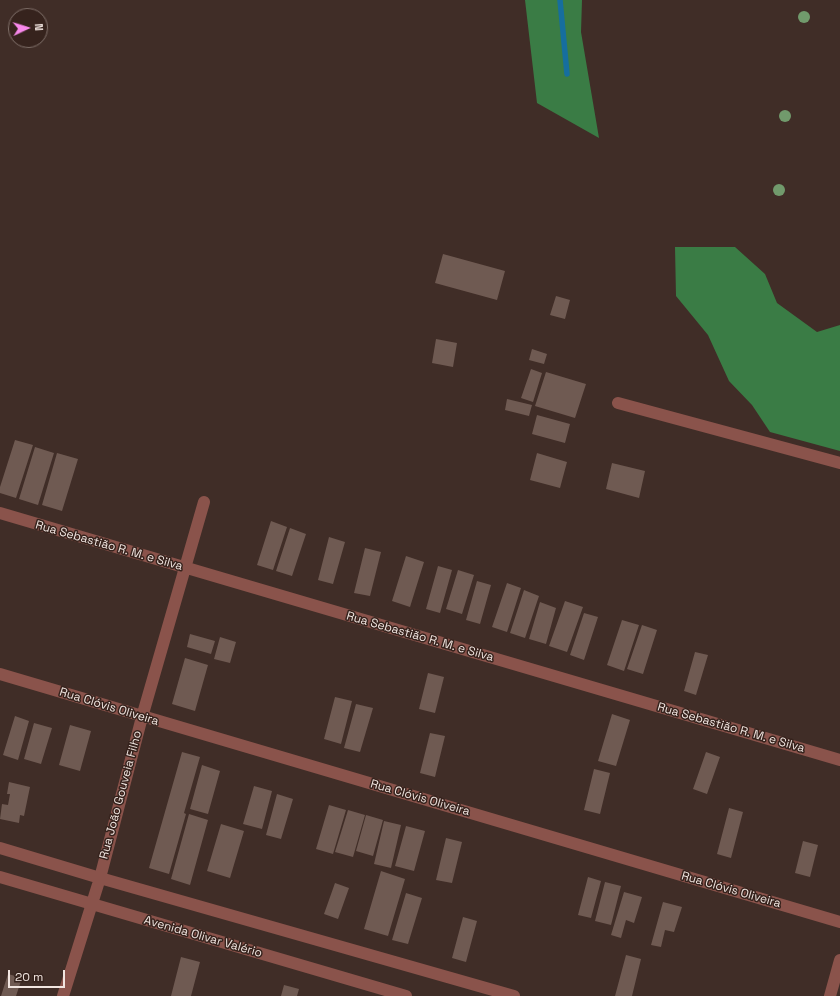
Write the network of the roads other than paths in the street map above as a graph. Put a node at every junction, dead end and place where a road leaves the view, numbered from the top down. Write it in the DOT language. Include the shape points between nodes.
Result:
graph roads {
  1 [pos="618,403"];
  2 [pos="840,463"];
  3 [pos="204,502"];
  4 [pos="0,514"];
  5 [pos="185,568"];
  6 [pos="0,674"];
  7 [pos="142,717"];
  8 [pos="840,760"];
  9 [pos="0,848"];
  10 [pos="0,878"];
  11 [pos="100,878"];
  12 [pos="91,904"];
  13 [pos="840,922"];
  14 [pos="840,960"];
  15 [pos="63,996"];
  16 [pos="406,996"];
  17 [pos="514,996"];
  18 [pos="830,996"];
  1 -- 2 [label="street"];
  3 -- 5 [label="street, Rua João Gouveia Filho"];
  4 -- 5 [label="street, Rua Sebastião R. M. e Silva"];
  5 -- 7 [label="street, Rua João Gouveia Filho"];
  5 -- 8 [label="street, Rua Sebastião R. M. e Silva"];
  6 -- 7 [label="street, Rua Clóvis Oliveira"];
  7 -- 11 [label="street, Rua João Gouveia Filho"];
  7 -- 13 [label="street, Rua Clóvis Oliveira"];
  9 -- 11 [label="street"];
  10 -- 12 [label="street, Avenida Olivar Valério"];
  11 -- 12 [label="street, Rua João Gouveia Filho"];
  11 -- 17 [label="street"];
  12 -- 15 [label="street, Rua João Gouveia Filho"];
  12 -- 16 [label="street, Avenida Olivar Valério"];
  14 -- 18 [label="street"];
}
